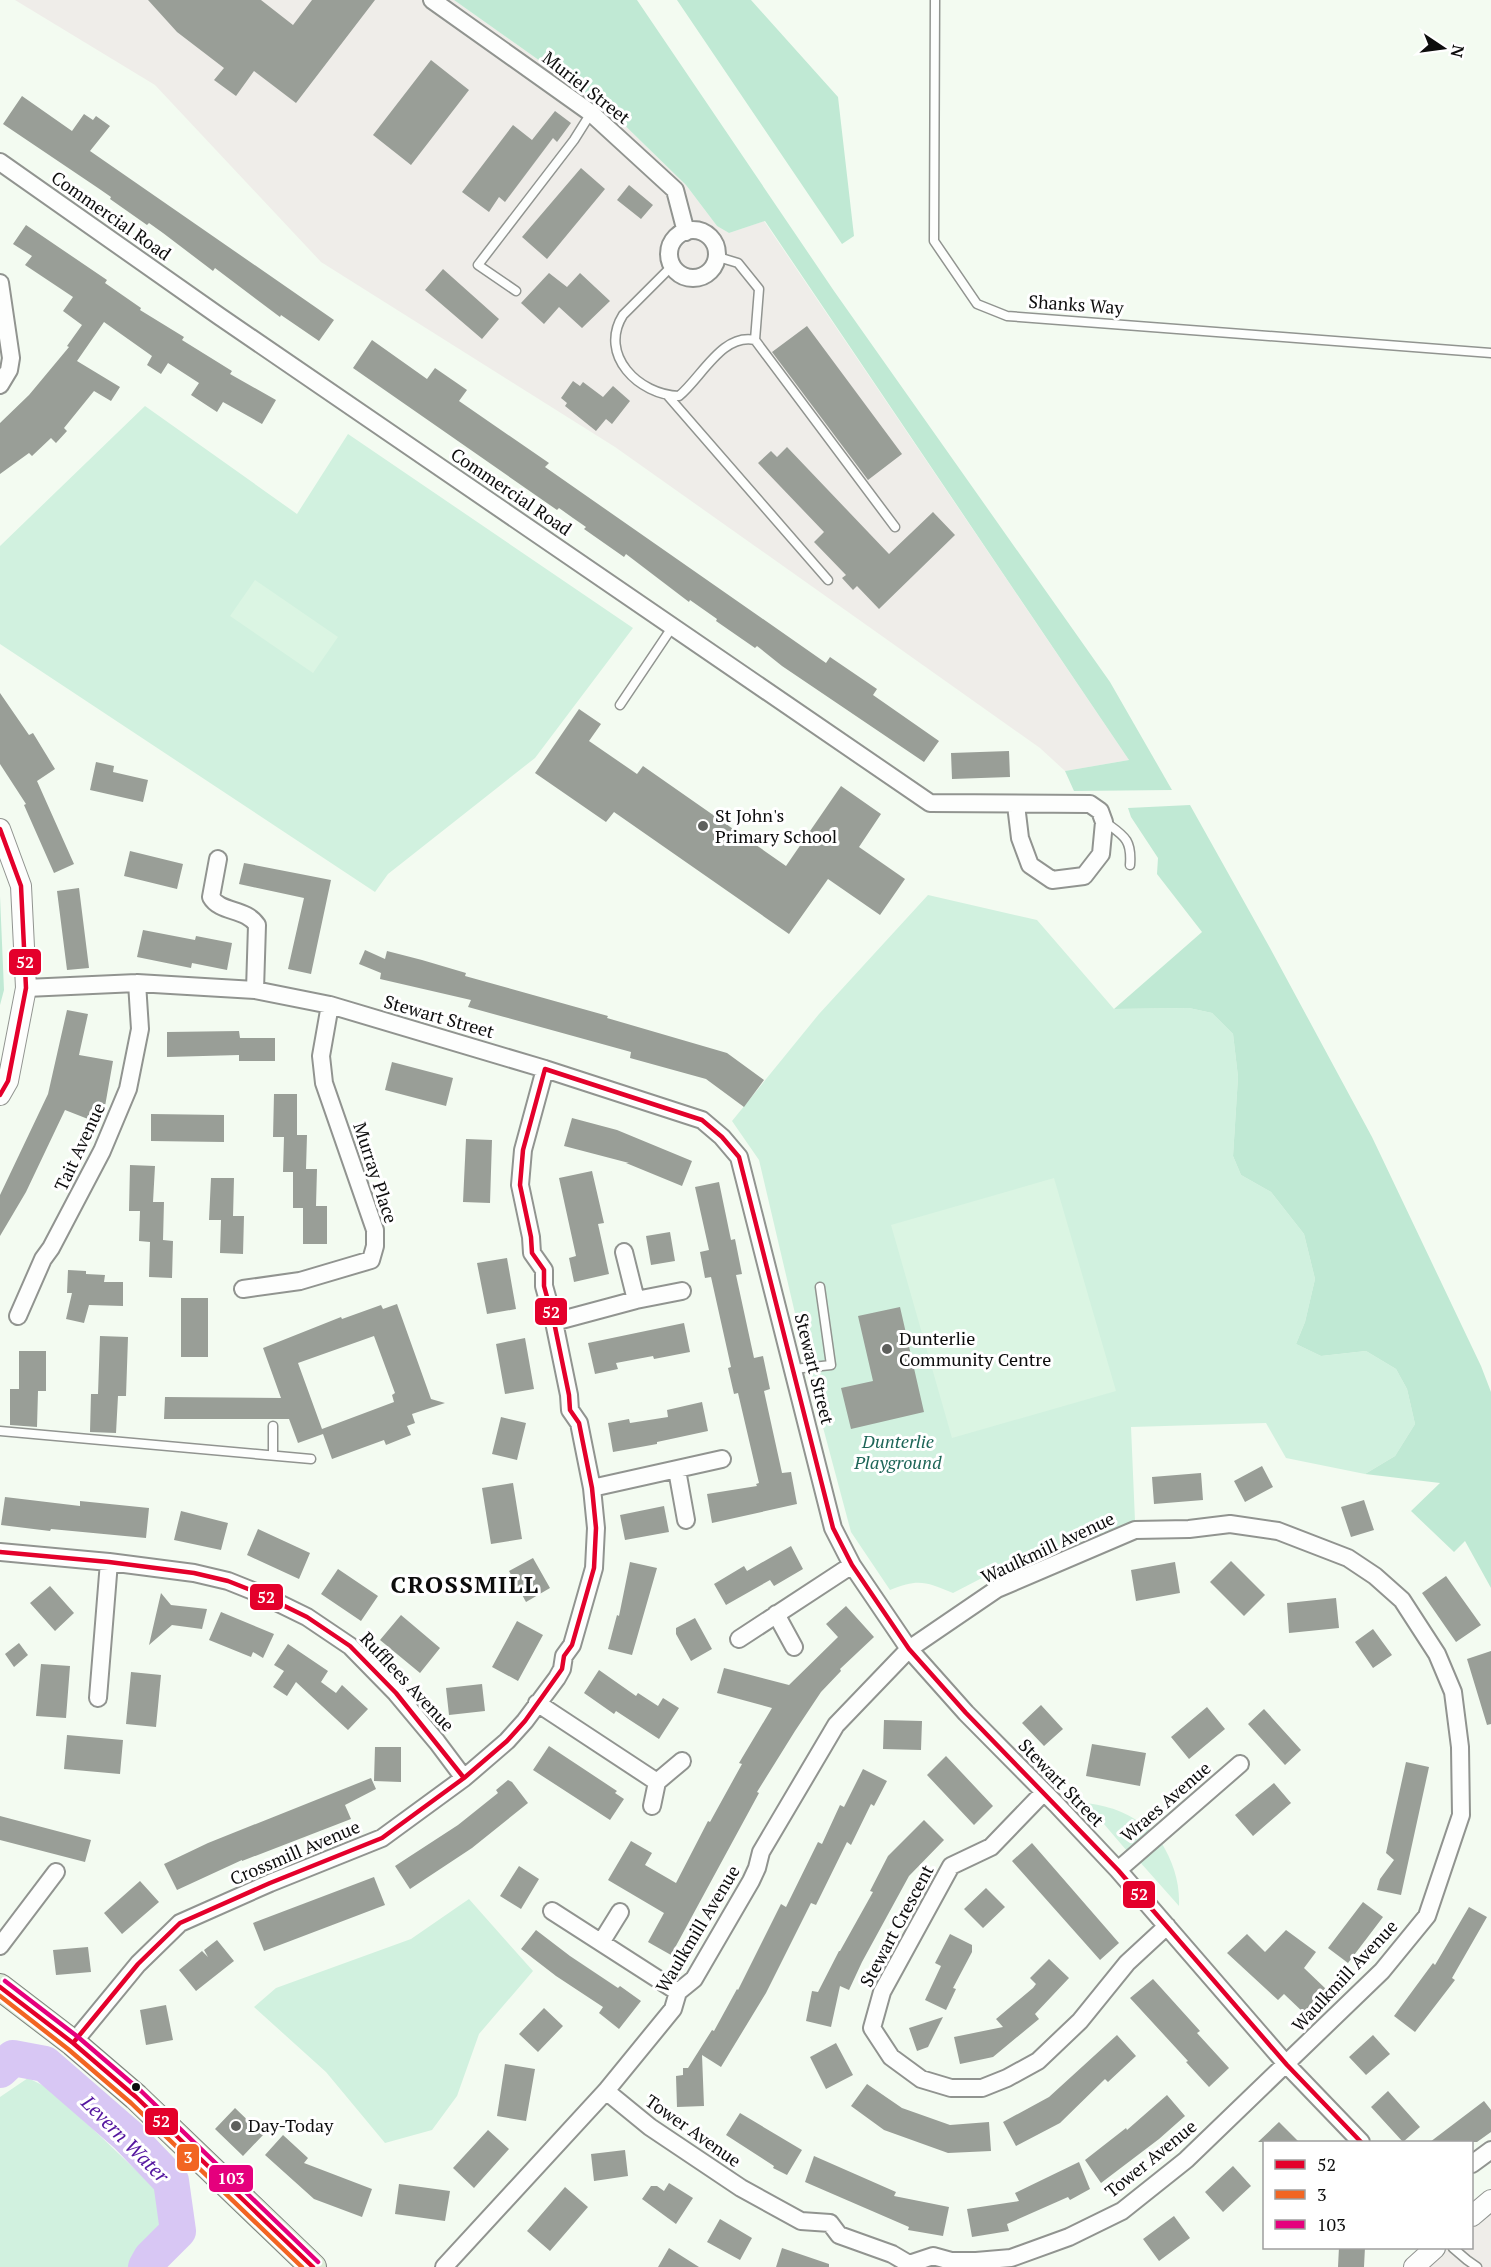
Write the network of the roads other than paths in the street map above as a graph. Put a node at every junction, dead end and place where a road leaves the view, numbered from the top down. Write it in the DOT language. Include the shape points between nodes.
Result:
graph roads {
  1 [pos="432,0"];
  2 [pos="935,0"];
  3 [pos="591,113"];
  4 [pos="0,162"];
  5 [pos="686,232"];
  6 [pos="718,257"];
  7 [pos="672,266"];
  8 [pos="0,283"];
  9 [pos="516,291"];
  10 [pos="755,340"];
  11 [pos="1491,353"];
  12 [pos="0,386"];
  13 [pos="668,396"];
  14 [pos="895,527"];
  15 [pos="828,580"];
  16 [pos="673,626"];
  17 [pos="620,705"];
  18 [pos="1016,805"];
  19 [pos="1104,822"];
  20 [pos="0,829"];
  21 [pos="218,859"];
  22 [pos="1130,865"];
  23 [pos="137,983"];
  24 [pos="26,988"];
  25 [pos="255,990"];
  26 [pos="330,1005"];
  27 [pos="545,1069"];
  28 [pos="0,1095"];
  29 [pos="624,1252"];
  30 [pos="820,1287"];
  31 [pos="243,1289"];
  32 [pos="682,1291"];
  33 [pos="636,1300"];
  34 [pos="18,1316"];
  35 [pos="554,1322"];
  36 [pos="794,1369"];
  37 [pos="273,1426"];
  38 [pos="0,1431"];
  39 [pos="273,1455"];
  40 [pos="311,1459"];
  41 [pos="722,1460"];
  42 [pos="677,1470"];
  43 [pos="592,1488"];
  44 [pos="686,1520"];
  45 [pos="0,1552"];
  46 [pos="109,1562"];
  47 [pos="852,1565"];
  48 [pos="776,1614"];
  49 [pos="739,1639"];
  50 [pos="794,1647"];
  51 [pos="909,1649"];
  52 [pos="98,1698"];
  53 [pos="537,1703"];
  54 [pos="682,1761"];
  55 [pos="1240,1764"];
  56 [pos="464,1778"];
  57 [pos="657,1782"];
  58 [pos="1044,1792"];
  59 [pos="652,1806"];
  60 [pos="1118,1870"];
  61 [pos="56,1872"];
  62 [pos="552,1911"];
  63 [pos="620,1912"];
  64 [pos="1167,1926"];
  65 [pos="602,1941"];
  66 [pos="0,1946"];
  67 [pos="0,1987"];
  68 [pos="678,1992"];
  69 [pos="73,2043"];
  70 [pos="1287,2065"];
  71 [pos="606,2091"];
  72 [pos="1360,2141"];
  73 [pos="1491,2150"];
  74 [pos="1473,2163"];
  75 [pos="1491,2200"];
  76 [pos="1473,2215"];
  77 [pos="1433,2249"];
  78 [pos="1456,2249"];
  79 [pos="313,2267"];
  80 [pos="444,2267"];
  81 [pos="1414,2267"];
  82 [pos="1477,2267"];
  1 -- 3 [label="street, Muriel Street"];
  2 -- 11 [label="lane, Shanks Way" via="934,241 977,304 1007,316"];
  3 -- 5 [label="street, Muriel Street" via="675,190"];
  3 -- 9 [label="lane" via="478,265"];
  4 -- 16 [label="street, Commercial Road"];
  5 -- 6 [label="street" via="698,231 709,236"];
  5 -- 7 [label="street" via="671,246"];
  6 -- 7 [label="street" via="704,276 692,279"];
  6 -- 10 [label="lane" via="738,263 759,289"];
  7 -- 13 [label="lane" via="623,315 616,335 619,360 630,375"];
  8 -- 12 [label="street" via="11,358"];
  10 -- 13 [label="lane" via="744,338 726,345 687,389 679,396"];
  10 -- 14 [label="lane"];
  13 -- 15 [label="lane"];
  16 -- 17 [label="lane"];
  16 -- 18 [label="street, Commercial Road" via="930,803"];
  18 -- 19 [label="street, Commercial Road" via="1090,804 1100,811"];
  18 -- 19 [label="street" via="1020,838 1030,865 1052,880 1084,876 1101,854"];
  19 -- 22 [label="lane" via="1125,836 1131,848"];
  20 -- 24 [label="street" via="21,886"];
  21 -- 25 [label="street" via="210,897 214,903 246,914 257,925"];
  23 -- 24 [label="street, Stewart Street"];
  23 -- 25 [label="street, Stewart Street"];
  23 -- 34 [label="street, Tait Avenue" via="140,1029 128,1089 102,1151 43,1259"];
  24 -- 28 [label="street" via="8,1081"];
  25 -- 26 [label="street, Stewart Street"];
  26 -- 27 [label="street, Stewart Street"];
  26 -- 31 [label="street, Murray Place" via="321,1056 324,1083 375,1230 371,1260 300,1281"];
  27 -- 35 [label="street, Crossmill Avenue" via="523,1150 520,1185 532,1253 544,1270 544,1286"];
  27 -- 36 [label="street, Stewart Street" via="702,1120 734,1150"];
  29 -- 33 [label="street"];
  30 -- 36 [label="lane" via="831,1365"];
  32 -- 33 [label="street"];
  33 -- 35 [label="street"];
  35 -- 43 [label="street, Crossmill Avenue" via="570,1410 579,1423"];
  36 -- 47 [label="street, Stewart Street" via="833,1528"];
  37 -- 39 [label="lane"];
  38 -- 39 [label="lane"];
  39 -- 40 [label="lane"];
  41 -- 42 [label="street"];
  42 -- 43 [label="street"];
  42 -- 44 [label="street"];
  43 -- 53 [label="street, Crossmill Avenue" via="596,1528 594,1568 587,1596 562,1669"];
  45 -- 46 [label="street, Rufflees Avenue"];
  46 -- 52 [label="street"];
  46 -- 56 [label="street, Rufflees Avenue" via="228,1581 307,1617 350,1646 389,1686"];
  47 -- 48 [label="street"];
  47 -- 51 [label="street, Stewart Street"];
  48 -- 49 [label="street"];
  48 -- 50 [label="street"];
  51 -- 58 [label="street, Stewart Street"];
  51 -- 68 [label="street, Waulkmill Avenue" via="836,1725 761,1852 758,1868 694,1979"];
  51 -- 70 [label="street, Waulkmill Avenue" via="998,1589 1135,1530 1230,1524 1278,1531 1348,1558 1402,1600 1437,1654 1453,1692 1460,1747 1461,1815 1427,1916 1382,1971"];
  53 -- 56 [label="street, Crossmill Avenue" via="507,1741"];
  53 -- 57 [label="street"];
  54 -- 57 [label="street"];
  55 -- 60 [label="street, Wraes Avenue"];
  56 -- 69 [label="street, Crossmill Avenue" via="382,1838 180,1923 138,1964"];
  57 -- 59 [label="street"];
  58 -- 60 [label="street, Stewart Street"];
  58 -- 64 [label="street, Stewart Crescent" via="991,1847 951,1866 882,1992 872,2028 891,2057 921,2079 951,2088 982,2088 1007,2078 1047,2053 1080,2021 1127,1963"];
  60 -- 64 [label="street, Stewart Street"];
  61 -- 66 [label="street"];
  62 -- 65 [label="street"];
  63 -- 65 [label="street"];
  64 -- 70 [label="street, Stewart Street"];
  65 -- 68 [label="street"];
  67 -- 69 [label="main road"];
  68 -- 71 [label="street, Waulkmill Avenue" via="673,2009"];
  69 -- 79 [label="main road" via="136,2097"];
  70 -- 71 [label="street, Tower Avenue" via="1186,2160 1122,2211 1011,2258 951,2261 933,2256 909,2264 839,2235 830,2223 801,2221 741,2188 650,2127"];
  70 -- 72 [label="street, Stewart Street"];
  71 -- 80 [label="street, Waulkmill Avenue"];
  73 -- 74 [label="street"];
  75 -- 76 [label="street"];
  77 -- 81 [label="street"];
  78 -- 82 [label="lane"];
}
